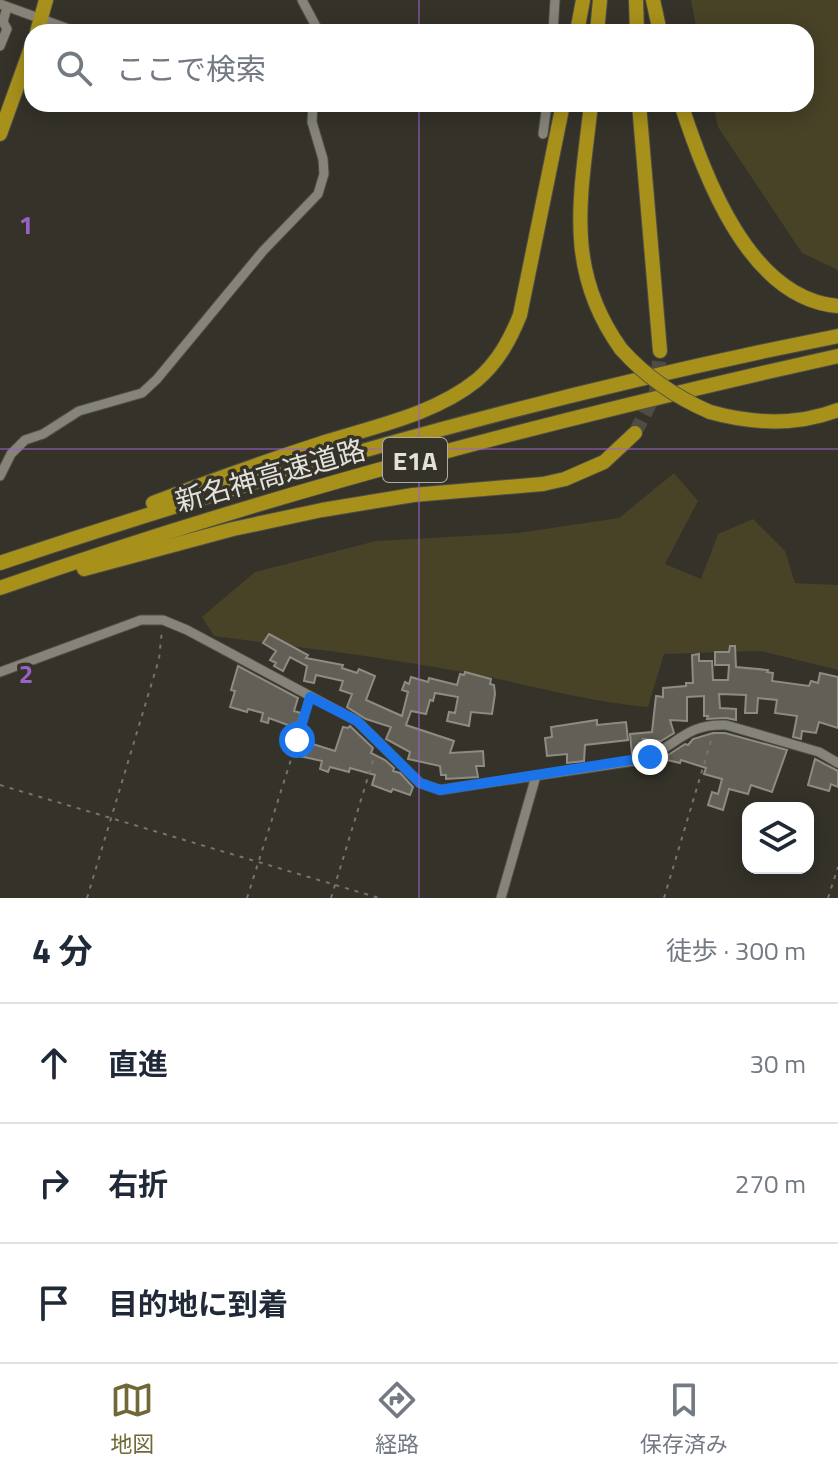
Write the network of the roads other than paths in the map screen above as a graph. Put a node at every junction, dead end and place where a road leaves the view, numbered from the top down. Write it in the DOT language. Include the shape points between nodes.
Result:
graph roads {
  1 [pos="46,0"];
  2 [pos="302,0"];
  3 [pos="555,0"];
  4 [pos="583,0"];
  5 [pos="600,0"];
  6 [pos="636,0"];
  7 [pos="653,0"];
  8 [pos="4,6"];
  9 [pos="37,24"];
  10 [pos="39,24"];
  11 [pos="315,24"];
  12 [pos="554,24"];
  13 [pos="578,24"];
  14 [pos="598,24"];
  15 [pos="637,24"];
  16 [pos="658,24"];
  17 [pos="0,46"];
  18 [pos="24,67"];
  19 [pos="311,112"];
  20 [pos="546,112"];
  21 [pos="561,112"];
  22 [pos="590,112"];
  23 [pos="640,112"];
  24 [pos="684,112"];
  25 [pos="0,134"];
  26 [pos="543,134"];
  27 [pos="838,306"];
  28 [pos="838,336"];
  29 [pos="660,351"];
  30 [pos="838,356"];
  31 [pos="838,410"];
  32 [pos="635,433"];
  33 [pos="0,476"];
  34 [pos="0,563"];
  35 [pos="0,591"];
  36 [pos="0,672"];
  37 [pos="838,763"];
  38 [pos="536,776"];
  39 [pos="501,898"];
  1 -- 10 [label="highway"];
  2 -- 11 [label="street"];
  3 -- 12 [label="street"];
  4 -- 13 [label="highway"];
  5 -- 14 [label="highway"];
  6 -- 15 [label="highway"];
  7 -- 16 [label="highway"];
  8 -- 9 [label="street"];
  8 -- 17 [label="street" via="7,29"];
  18 -- 25 [label="highway"];
  19 -- 33 [label="street" via="323,159 318,194 142,393 79,411 25,440"];
  20 -- 26 [label="street"];
  21 -- 34 [label="highway" via="520,315 502,353 475,381 415,413 208,482"];
  22 -- 31 [label="highway, bridge" via="580,245 596,308 621,349 660,386 710,412 779,422"];
  23 -- 29 [label="highway"];
  24 -- 27 [label="highway" via="713,185 751,253 793,293"];
  28 -- 34 [label="highway, 新名神高速道路 / E1A" via="426,431"];
  30 -- 35 [label="highway, 新名神高速道路 / E1A" via="433,454 152,537"];
  32 -- 35 [label="highway" via="604,462 565,479 413,495 277,519"];
  36 -- 38 [label="street" via="141,620 163,620 357,721 429,788"];
  37 -- 38 [label="street" via="819,752 716,724 696,727 641,760"];
  38 -- 39 [label="street"];
}
